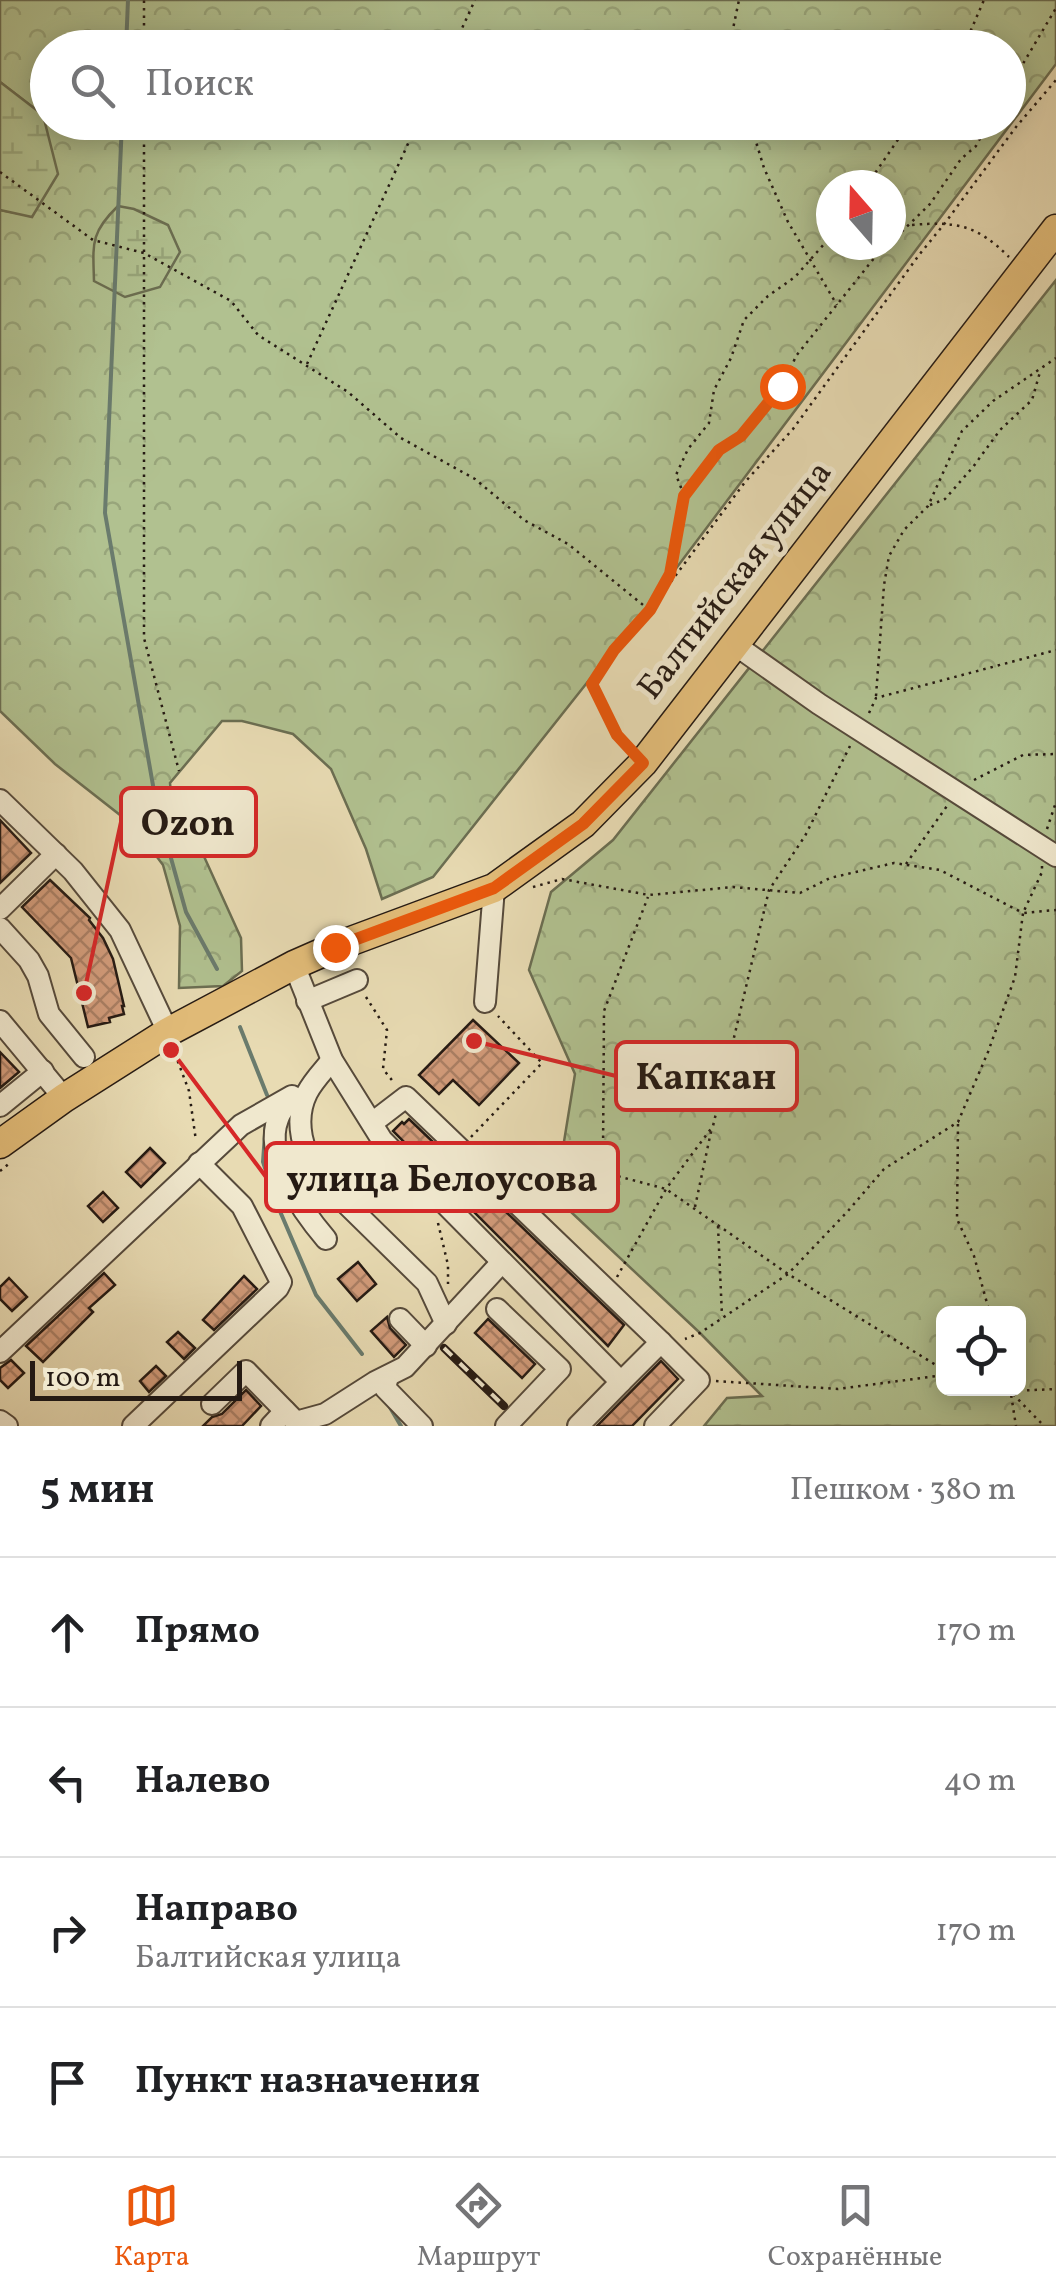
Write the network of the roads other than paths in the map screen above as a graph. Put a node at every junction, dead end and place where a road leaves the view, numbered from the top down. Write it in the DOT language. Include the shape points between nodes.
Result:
graph roads {
  1 [pos="1056,229"];
  2 [pos="734,644"];
  3 [pos="0,800"];
  4 [pos="1048,852"];
  5 [pos="56,854"];
  6 [pos="494,888"];
  7 [pos="0,909"];
  8 [pos="0,928"];
  9 [pos="294,965"];
  10 [pos="358,980"];
  11 [pos="308,1001"];
  12 [pos="485,1002"];
  13 [pos="0,1021"];
  14 [pos="171,1043"];
  15 [pos="84,1056"];
  16 [pos="332,1060"];
  17 [pos="43,1071"];
  18 [pos="292,1096"];
  19 [pos="64,1098"];
  20 [pos="0,1106"];
  21 [pos="372,1124"];
  22 [pos="9,1150"];
  23 [pos="199,1162"];
  24 [pos="326,1240"];
  25 [pos="502,1262"];
  26 [pos="497,1310"];
  27 [pos="400,1318"];
  28 [pos="446,1324"];
  29 [pos="661,1342"];
  30 [pos="426,1346"];
  31 [pos="0,1352"];
  32 [pos="388,1376"];
  33 [pos="621,1382"];
  34 [pos="212,1404"];
  35 [pos="278,1419"];
  36 [pos="0,1421"];
  37 [pos="7,1426"];
  38 [pos="134,1426"];
  39 [pos="422,1426"];
  40 [pos="506,1426"];
  41 [pos="578,1426"];
  42 [pos="655,1426"];
  1 -- 2 [label="main road, Балтийская улица"];
  2 -- 4 [label="street"];
  2 -- 6 [label="main road, Балтийская улица" via="643,763 583,824"];
  3 -- 5 [label="street"];
  5 -- 7 [label="street"];
  5 -- 14 [label="street" via="120,930"];
  6 -- 9 [label="main road, Балтийская улица"];
  6 -- 12 [label="street"];
  8 -- 15 [label="street" via="29,960 49,1014"];
  9 -- 11 [label="street"];
  9 -- 14 [label="main road, Балтийская улица"];
  10 -- 11 [label="street"];
  11 -- 16 [label="street"];
  13 -- 17 [label="street"];
  14 -- 19 [label="main road, Балтийская улица"];
  16 -- 18 [label="street"];
  16 -- 21 [label="street"];
  16 -- 28 [label="street" via="302,1110 310,1164 427,1283"];
  17 -- 19 [label="street"];
  17 -- 20 [label="street"];
  18 -- 23 [label="street" via="241,1125"];
  18 -- 24 [label="street" via="278,1119 276,1153"];
  19 -- 22 [label="main road, Балтийская улица"];
  21 -- 25 [label="street"];
  21 -- 29 [label="street" via="406,1097"];
  23 -- 31 [label="street"];
  23 -- 38 [label="street" via="242,1206 281,1282"];
  25 -- 28 [label="street"];
  25 -- 33 [label="street"];
  26 -- 40 [label="street" via="560,1369"];
  27 -- 30 [label="street"];
  28 -- 30 [label="street"];
  29 -- 33 [label="street"];
  29 -- 42 [label="street" via="700,1380"];
  30 -- 32 [label="street"];
  32 -- 35 [label="street" via="325,1414"];
  32 -- 39 [label="street" via="385,1388"];
  33 -- 41 [label="street"];
  34 -- 35 [label="street" via="246,1371"];
  36 -- 37 [label="street"];
}
